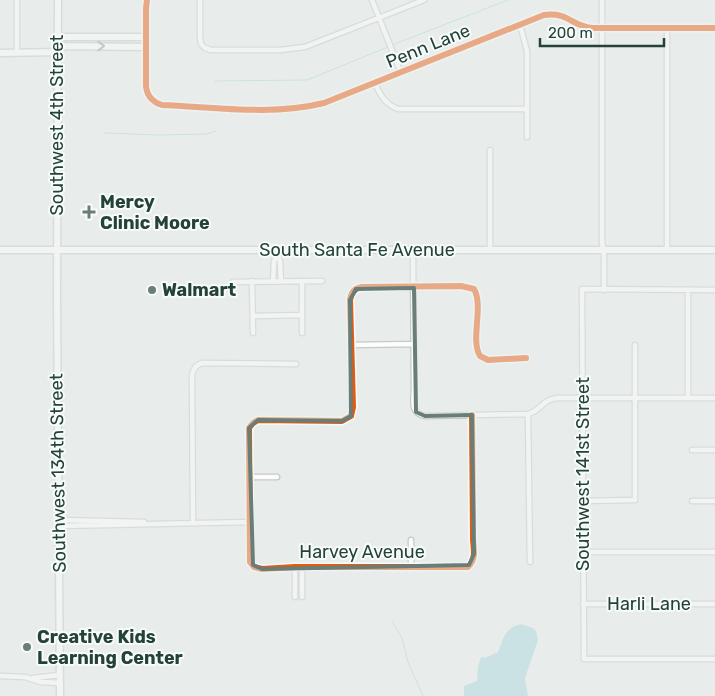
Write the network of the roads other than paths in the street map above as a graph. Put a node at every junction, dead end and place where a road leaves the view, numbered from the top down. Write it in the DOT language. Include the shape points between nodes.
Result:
graph roads {
  1 [pos="17,0"];
  2 [pos="58,0"];
  3 [pos="147,0"];
  4 [pos="200,0"];
  5 [pos="372,0"];
  6 [pos="424,0"];
  7 [pos="602,0"];
  8 [pos="379,18"];
  9 [pos="520,25"];
  10 [pos="602,28"];
  11 [pos="666,28"];
  12 [pos="715,28"];
  13 [pos="57,37"];
  14 [pos="146,37"];
  15 [pos="146,46"];
  16 [pos="57,49"];
  17 [pos="0,53"];
  18 [pos="17,53"];
  19 [pos="401,73"];
  20 [pos="375,83"];
  21 [pos="527,109"];
  22 [pos="527,136"];
  23 [pos="490,150"];
  24 [pos="0,250"];
  25 [pos="57,250"];
  26 [pos="413,250"];
  27 [pos="490,250"];
  28 [pos="603,250"];
  29 [pos="667,250"];
  30 [pos="715,250"];
  31 [pos="277,251"];
  32 [pos="252,281"];
  33 [pos="273,281"];
  34 [pos="302,281"];
  35 [pos="322,281"];
  36 [pos="233,282"];
  37 [pos="281,282"];
  38 [pos="414,288"];
  39 [pos="604,290"];
  40 [pos="688,290"];
  41 [pos="715,290"];
  42 [pos="302,315"];
  43 [pos="252,316"];
  44 [pos="253,333"];
  45 [pos="302,333"];
  46 [pos="414,344"];
  47 [pos="352,345"];
  48 [pos="636,345"];
  49 [pos="526,358"];
  50 [pos="296,364"];
  51 [pos="582,398"];
  52 [pos="636,398"];
  53 [pos="688,398"];
  54 [pos="715,398"];
  55 [pos="472,414"];
  56 [pos="528,414"];
  57 [pos="692,450"];
  58 [pos="715,450"];
  59 [pos="250,477"];
  60 [pos="277,477"];
  61 [pos="583,501"];
  62 [pos="692,501"];
  63 [pos="715,501"];
  64 [pos="250,522"];
  65 [pos="60,523"];
  66 [pos="193,523"];
  67 [pos="411,540"];
  68 [pos="583,552"];
  69 [pos="715,552"];
  70 [pos="530,562"];
  71 [pos="295,567"];
  72 [pos="302,567"];
  73 [pos="412,567"];
  74 [pos="295,587"];
  75 [pos="302,587"];
  76 [pos="295,596"];
  77 [pos="302,597"];
  78 [pos="583,604"];
  79 [pos="715,604"];
  80 [pos="715,659"];
  81 [pos="60,675"];
  82 [pos="0,676"];
  83 [pos="32,678"];
  84 [pos="60,683"];
  85 [pos="60,696"];
  1 -- 18 [label="street"];
  2 -- 13 [label="main road, Southwest 4th Street"];
  3 -- 14 [label="street"];
  4 -- 8 [label="street" via="200,37 203,47 211,50 299,49"];
  5 -- 8 [label="street"];
  6 -- 8 [label="street"];
  7 -- 10 [label="street"];
  8 -- 19 [label="street"];
  9 -- 10 [label="street, Penn Lane" via="544,15 558,14 582,27"];
  9 -- 19 [label="street, Penn Lane"];
  9 -- 21 [label="street" via="527,51"];
  10 -- 11 [label="street, Penn Lane"];
  10 -- 28 [label="street"];
  11 -- 12 [label="street, Penn Lane"];
  11 -- 29 [label="street"];
  13 -- 14 [label="main road"];
  13 -- 16 [label="main road, Southwest 4th Street"];
  14 -- 15 [label="street"];
  16 -- 15 [label="main road, one-way"];
  15 -- 20 [label="street, Penn Lane" via="146,86 150,99 162,105 211,109 298,108 324,103"];
  16 -- 18 [label="main road"];
  16 -- 25 [label="main road, Southwest 4th Street"];
  17 -- 18 [label="main road"];
  19 -- 20 [label="street, Penn Lane"];
  20 -- 21 [label="street" via="386,102 398,109"];
  21 -- 22 [label="street"];
  23 -- 27 [label="street"];
  24 -- 25 [label="main road, South Santa Fe Avenue"];
  25 -- 31 [label="main road, South Santa Fe Avenue"];
  25 -- 65 [label="main road, Southwest 134th Street"];
  26 -- 27 [label="main road, South Santa Fe Avenue"];
  26 -- 31 [label="main road, South Santa Fe Avenue"];
  26 -- 38 [label="street"];
  27 -- 28 [label="main road, South Santa Fe Avenue"];
  28 -- 29 [label="main road, South Santa Fe Avenue"];
  28 -- 39 [label="street"];
  29 -- 30 [label="main road, South Santa Fe Avenue"];
  31 -- 33 [label="street"];
  31 -- 37 [label="street"];
  32 -- 33 [label="street"];
  32 -- 36 [label="street"];
  32 -- 43 [label="street"];
  33 -- 37 [label="street"];
  34 -- 35 [label="street"];
  34 -- 37 [label="street"];
  34 -- 42 [label="street"];
  38 -- 46 [label="street"];
  38 -- 47 [label="street" via="362,287 354,291 350,300"];
  38 -- 49 [label="street" via="461,286 474,289 478,298 477,348 480,356 488,360"];
  39 -- 40 [label="street"];
  39 -- 51 [label="street, Southwest 141st Street" via="582,290"];
  40 -- 41 [label="street"];
  40 -- 53 [label="street"];
  42 -- 43 [label="street"];
  42 -- 45 [label="street"];
  43 -- 44 [label="street"];
  46 -- 47 [label="street"];
  46 -- 55 [label="street" via="413,404 416,413 425,416"];
  47 -- 59 [label="street" via="354,407 351,416 342,421 262,420 253,423 249,433"];
  48 -- 52 [label="street"];
  50 -- 66 [label="street" via="202,363 195,367 192,375"];
  51 -- 52 [label="street"];
  51 -- 56 [label="street" via="545,401"];
  51 -- 61 [label="street, Southwest 141st Street"];
  52 -- 53 [label="street"];
  52 -- 61 [label="street" via="636,500"];
  53 -- 54 [label="street"];
  55 -- 56 [label="street"];
  55 -- 73 [label="street, Harvey Avenue" via="474,554 471,564 461,568"];
  56 -- 70 [label="street"];
  57 -- 58 [label="street"];
  59 -- 60 [label="street"];
  59 -- 64 [label="street"];
  61 -- 68 [label="street, Southwest 141st Street"];
  62 -- 63 [label="street"];
  64 -- 66 [label="street"];
  64 -- 71 [label="street, Harvey Avenue" via="249,559 253,565 262,569"];
  65 -- 66 [label="street"];
  65 -- 81 [label="main road, Southwest 134th Street"];
  67 -- 73 [label="street"];
  68 -- 69 [label="street"];
  68 -- 78 [label="street, Southwest 141st Street"];
  71 -- 72 [label="street, Harvey Avenue"];
  71 -- 74 [label="street"];
  72 -- 73 [label="street, Harvey Avenue"];
  72 -- 75 [label="street"];
  74 -- 75 [label="street"];
  74 -- 76 [label="street"];
  75 -- 77 [label="street"];
  78 -- 79 [label="street, Harli Lane"];
  78 -- 80 [label="street, Southwest 141st Street" via="584,659"];
  81 -- 83 [label="street"];
  81 -- 84 [label="main road, Southwest 134th Street"];
  82 -- 83 [label="street"];
  83 -- 84 [label="street"];
  84 -- 85 [label="main road, Southwest 134th Street"];
}
